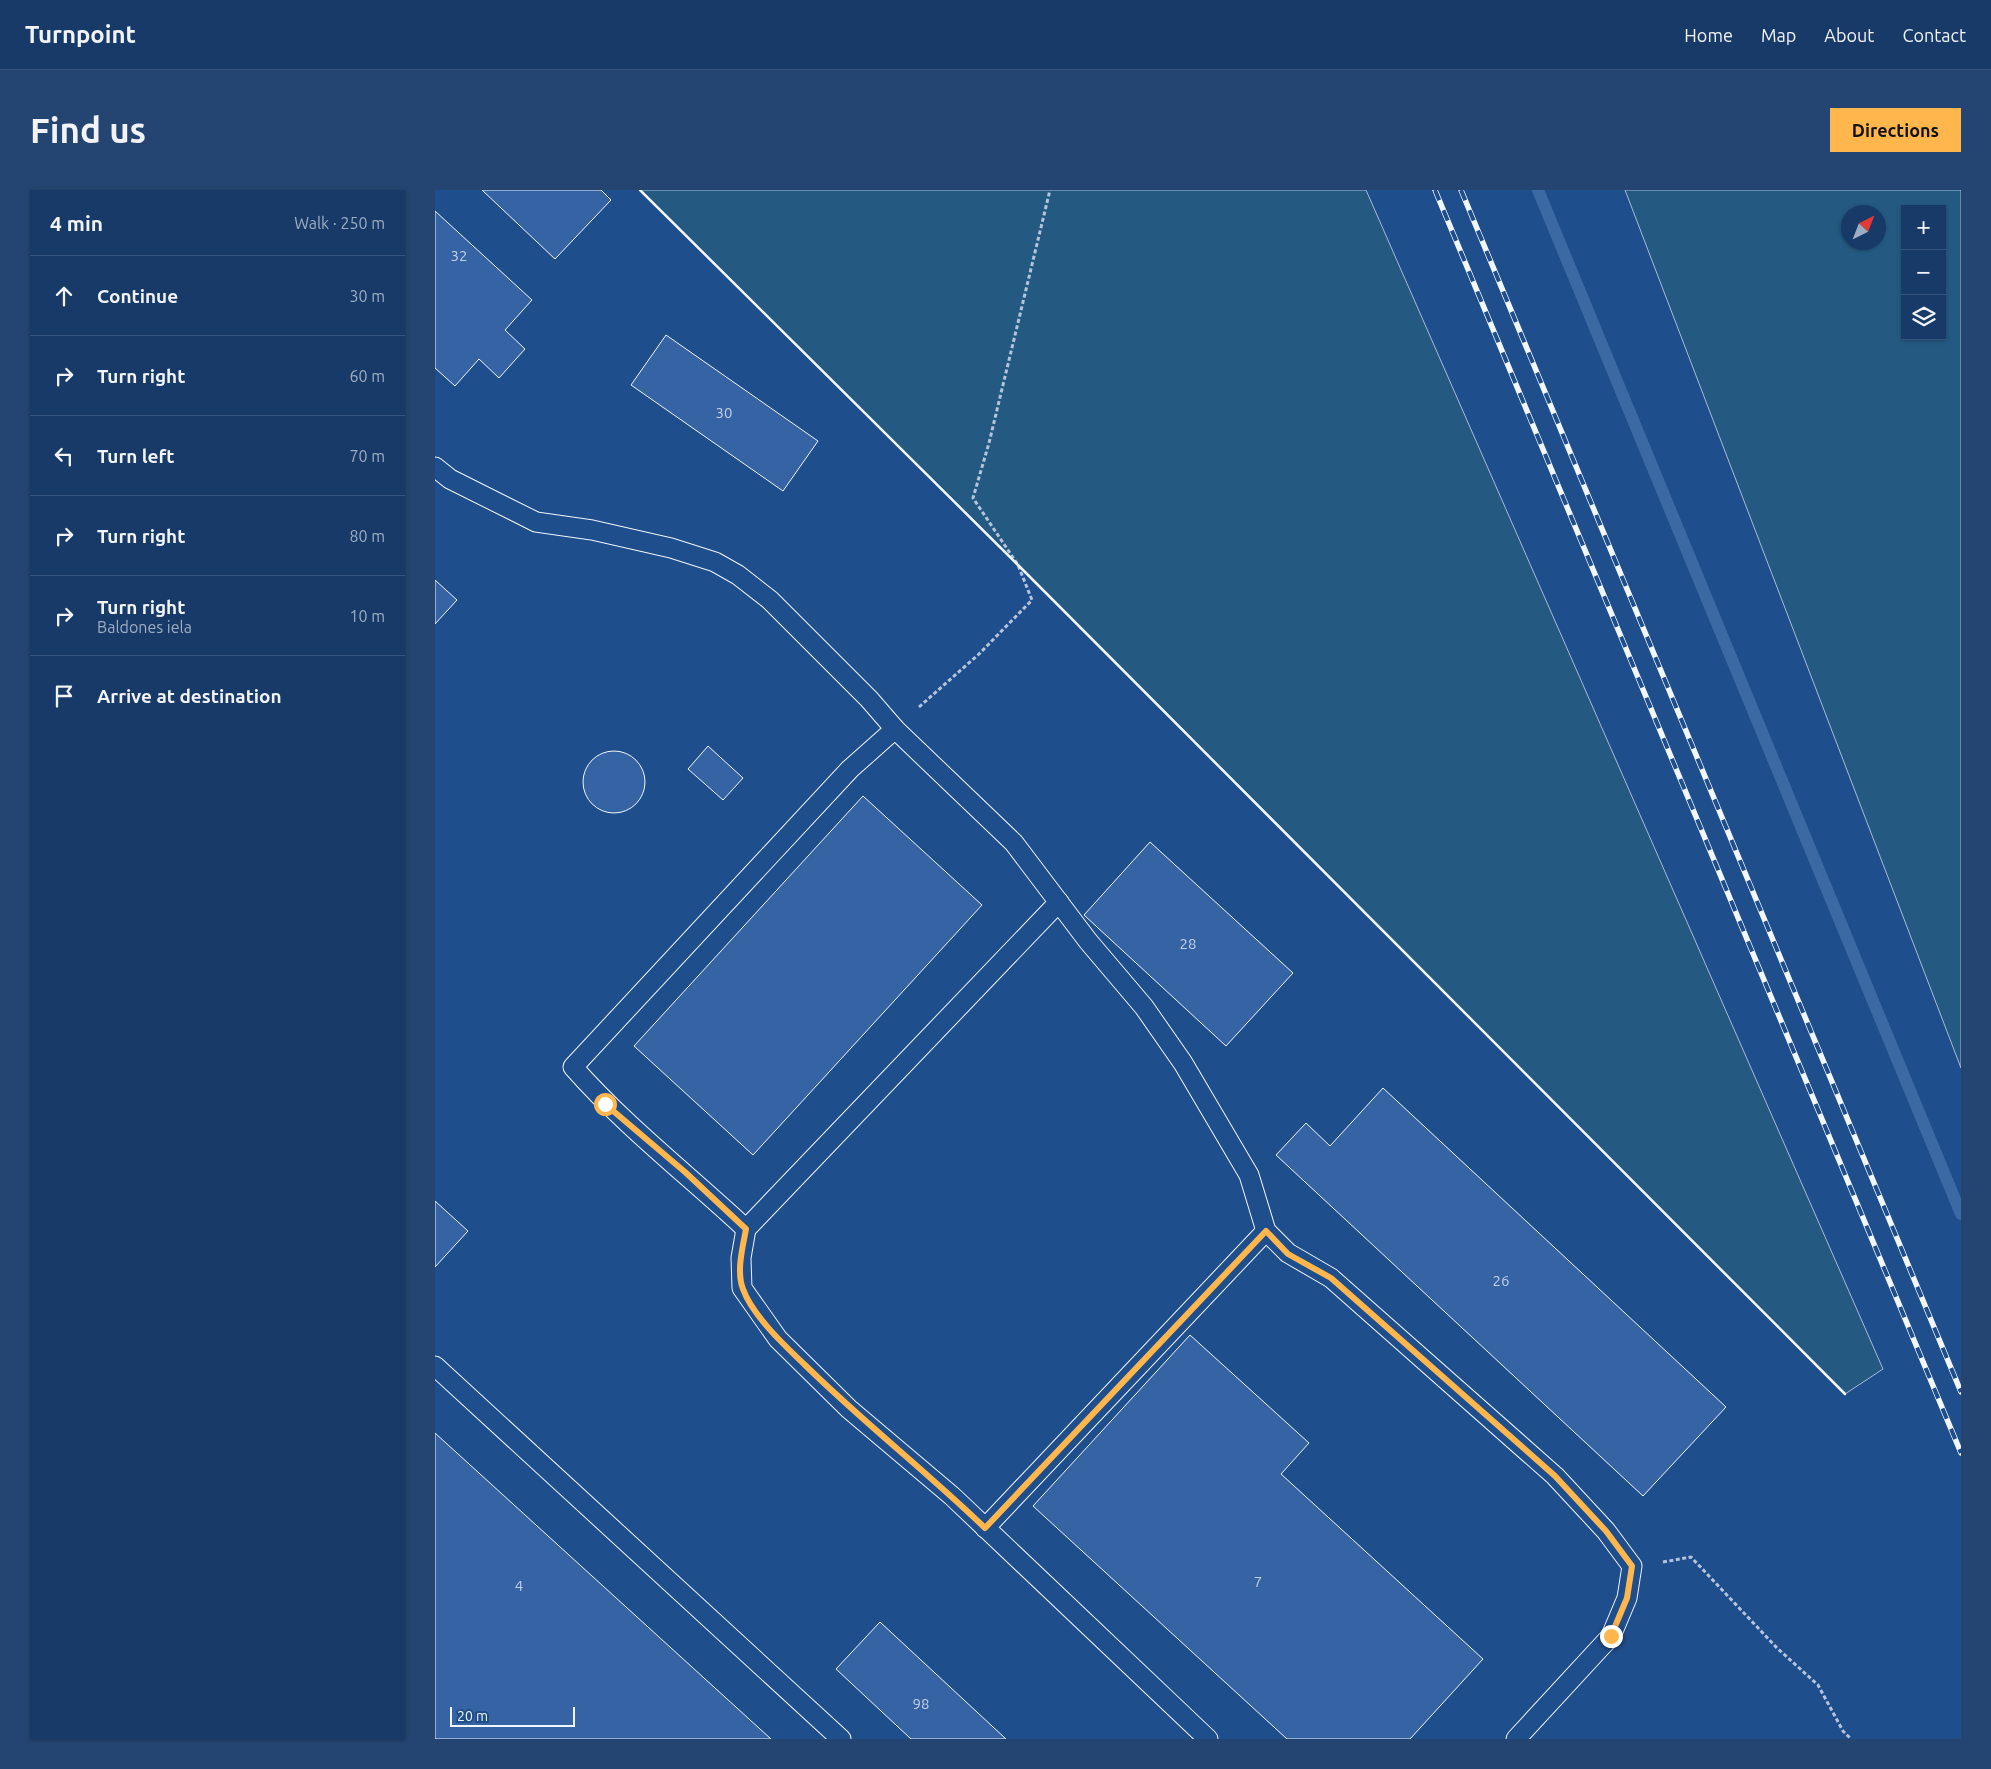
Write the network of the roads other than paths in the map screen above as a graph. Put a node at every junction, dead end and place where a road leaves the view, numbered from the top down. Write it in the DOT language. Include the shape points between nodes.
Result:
graph roads {
  1 [pos="435,467"];
  2 [pos="895,729"];
  3 [pos="1059,902"];
  4 [pos="746,1229"];
  5 [pos="1266,1231"];
  6 [pos="435,1366"];
  7 [pos="985,1528"];
  8 [pos="841,1739"];
  9 [pos="1208,1739"];
  10 [pos="1516,1739"];
  1 -- 2 [label="lane" via="451,479 536,522 623,537 723,566 770,600"];
  2 -- 3 [label="lane" via="1014,843"];
  2 -- 4 [label="lane" via="850,769 573,1068 605,1104"];
  3 -- 4 [label="lane"];
  3 -- 5 [label="lane" via="1087,941 1144,1007 1183,1063 1249,1175"];
  4 -- 7 [label="lane" via="741,1258 742,1288 777,1339 849,1409"];
  5 -- 7 [label="lane"];
  5 -- 10 [label="lane" via="1288,1254 1331,1278 1555,1476 1606,1531 1632,1566 1627,1598 1611,1636"];
  6 -- 8 [label="lane"];
  7 -- 9 [label="lane"];
}
